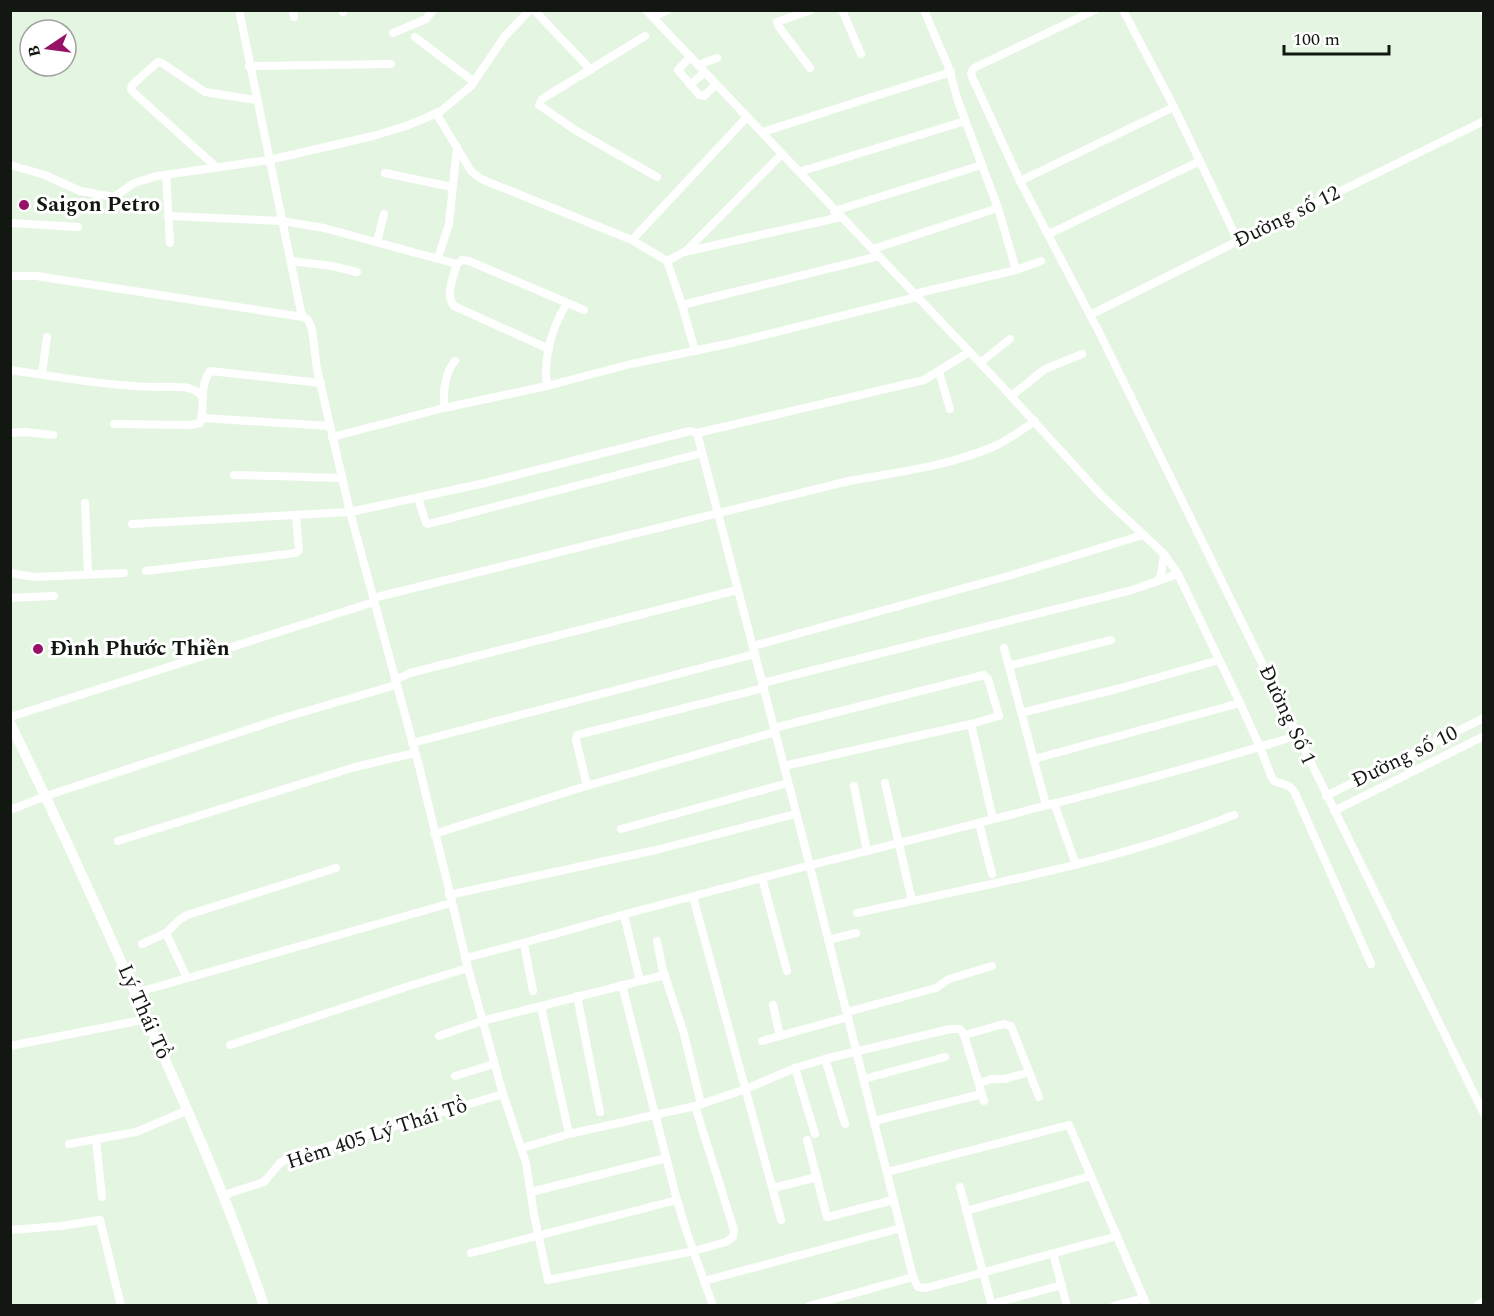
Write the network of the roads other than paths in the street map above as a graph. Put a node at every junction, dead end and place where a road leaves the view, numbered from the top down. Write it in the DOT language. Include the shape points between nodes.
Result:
graph roads {
  1 [pos="239,10"];
  2 [pos="433,10"];
  3 [pos="532,10"];
  4 [pos="668,10"];
  5 [pos="811,10"];
  6 [pos="842,10"];
  7 [pos="924,10"];
  8 [pos="1095,10"];
  9 [pos="1123,10"];
  10 [pos="650,14"];
  11 [pos="393,33"];
  12 [pos="645,36"];
  13 [pos="416,38"];
  14 [pos="861,54"];
  15 [pos="690,57"];
  16 [pos="717,58"];
  17 [pos="391,64"];
  18 [pos="698,65"];
  19 [pos="249,66"];
  20 [pos="810,68"];
  21 [pos="591,70"];
  22 [pos="705,72"];
  23 [pos="951,72"];
  24 [pos="474,82"];
  25 [pos="716,84"];
  26 [pos="690,85"];
  27 [pos="256,100"];
  28 [pos="1174,107"];
  29 [pos="436,113"];
  30 [pos="747,117"];
  31 [pos="966,121"];
  32 [pos="1484,121"];
  33 [pos="763,132"];
  34 [pos="457,147"];
  35 [pos="782,154"];
  36 [pos="269,160"];
  37 [pos="1200,161"];
  38 [pos="10,165"];
  39 [pos="982,165"];
  40 [pos="216,168"];
  41 [pos="799,172"];
  42 [pos="385,173"];
  43 [pos="166,175"];
  44 [pos="657,177"];
  45 [pos="1020,181"];
  46 [pos="452,187"];
  47 [pos="998,208"];
  48 [pos="384,214"];
  49 [pos="838,214"];
  50 [pos="168,216"];
  51 [pos="282,221"];
  52 [pos="10,223"];
  53 [pos="78,227"];
  54 [pos="1049,234"];
  55 [pos="632,240"];
  56 [pos="1238,241"];
  57 [pos="377,242"];
  58 [pos="170,243"];
  59 [pos="873,249"];
  60 [pos="684,252"];
  61 [pos="879,256"];
  62 [pos="438,258"];
  63 [pos="291,261"];
  64 [pos="667,261"];
  65 [pos="1041,261"];
  66 [pos="457,264"];
  67 [pos="1016,270"];
  68 [pos="357,272"];
  69 [pos="10,276"];
  70 [pos="916,296"];
  71 [pos="567,303"];
  72 [pos="682,305"];
  73 [pos="584,310"];
  74 [pos="1090,315"];
  75 [pos="303,316"];
  76 [pos="47,337"];
  77 [pos="1010,339"];
  78 [pos="549,349"];
  79 [pos="695,351"];
  80 [pos="969,352"];
  81 [pos="1082,354"];
  82 [pos="455,361"];
  83 [pos="980,363"];
  84 [pos="10,370"];
  85 [pos="939,372"];
  86 [pos="42,374"];
  87 [pos="321,383"];
  88 [pos="547,386"];
  89 [pos="201,395"];
  90 [pos="1011,396"];
  91 [pos="444,408"];
  92 [pos="951,409"];
  93 [pos="202,418"];
  94 [pos="1035,421"];
  95 [pos="114,424"];
  96 [pos="330,426"];
  97 [pos="10,433"];
  98 [pos="697,433"];
  99 [pos="53,435"];
  100 [pos="332,436"];
  101 [pos="702,453"];
  102 [pos="234,475"];
  103 [pos="342,478"];
  104 [pos="418,498"];
  105 [pos="85,504"];
  106 [pos="350,512"];
  107 [pos="296,514"];
  108 [pos="718,514"];
  109 [pos="132,524"];
  110 [pos="1143,535"];
  111 [pos="1164,554"];
  112 [pos="147,571"];
  113 [pos="10,573"];
  114 [pos="124,573"];
  115 [pos="88,574"];
  116 [pos="1178,574"];
  117 [pos="1158,581"];
  118 [pos="737,590"];
  119 [pos="54,596"];
  120 [pos="10,598"];
  121 [pos="374,600"];
  122 [pos="1111,640"];
  123 [pos="1004,648"];
  124 [pos="754,650"];
  125 [pos="1219,660"];
  126 [pos="1009,666"];
  127 [pos="396,682"];
  128 [pos="763,685"];
  129 [pos="1240,703"];
  130 [pos="1021,713"];
  131 [pos="10,717"];
  132 [pos="1484,718"];
  133 [pos="10,723"];
  134 [pos="971,724"];
  135 [pos="775,730"];
  136 [pos="1296,736"];
  137 [pos="1484,736"];
  138 [pos="412,743"];
  139 [pos="1260,747"];
  140 [pos="415,753"];
  141 [pos="1034,759"];
  142 [pos="784,766"];
  143 [pos="788,783"];
  144 [pos="885,783"];
  145 [pos="587,786"];
  146 [pos="854,786"];
  147 [pos="46,796"];
  148 [pos="1326,796"];
  149 [pos="1050,804"];
  150 [pos="10,810"];
  151 [pos="1334,811"];
  152 [pos="796,814"];
  153 [pos="1234,815"];
  154 [pos="993,819"];
  155 [pos="979,823"];
  156 [pos="621,829"];
  157 [pos="434,834"];
  158 [pos="118,841"];
  159 [pos="898,843"];
  160 [pos="867,851"];
  161 [pos="1076,865"];
  162 [pos="809,866"];
  163 [pos="336,868"];
  164 [pos="992,874"];
  165 [pos="762,878"];
  166 [pos="693,897"];
  167 [pos="450,899"];
  168 [pos="912,901"];
  169 [pos="857,913"];
  170 [pos="624,915"];
  171 [pos="166,933"];
  172 [pos="856,933"];
  173 [pos="828,940"];
  174 [pos="657,941"];
  175 [pos="142,944"];
  176 [pos="524,944"];
  177 [pos="465,958"];
  178 [pos="1371,964"];
  179 [pos="992,966"];
  180 [pos="468,968"];
  181 [pos="787,971"];
  182 [pos="665,975"];
  183 [pos="187,978"];
  184 [pos="640,981"];
  185 [pos="622,985"];
  186 [pos="533,991"];
  187 [pos="135,993"];
  188 [pos="577,996"];
  189 [pos="773,1005"];
  190 [pos="540,1007"];
  191 [pos="847,1014"];
  192 [pos="147,1019"];
  193 [pos="482,1021"];
  194 [pos="439,1035"];
  195 [pos="964,1035"];
  196 [pos="780,1036"];
  197 [pos="762,1041"];
  198 [pos="230,1045"];
  199 [pos="10,1046"];
  200 [pos="857,1051"];
  201 [pos="945,1057"];
  202 [pos="825,1059"];
  203 [pos="494,1064"];
  204 [pos="795,1068"];
  205 [pos="1029,1072"];
  206 [pos="455,1076"];
  207 [pos="864,1079"];
  208 [pos="979,1083"];
  209 [pos="746,1089"];
  210 [pos="503,1094"];
  211 [pos="1039,1097"];
  212 [pos="698,1105"];
  213 [pos="188,1110"];
  214 [pos="600,1112"];
  215 [pos="1484,1114"];
  216 [pos="655,1115"];
  217 [pos="874,1121"];
  218 [pos="845,1124"];
  219 [pos="569,1134"];
  220 [pos="815,1134"];
  221 [pos="96,1140"];
  222 [pos="807,1140"];
  223 [pos="69,1144"];
  224 [pos="522,1148"];
  225 [pos="666,1158"];
  226 [pos="887,1172"];
  227 [pos="1091,1176"];
  228 [pos="817,1178"];
  229 [pos="960,1187"];
  230 [pos="773,1188"];
  231 [pos="531,1192"];
  232 [pos="224,1195"];
  233 [pos="102,1197"];
  234 [pos="677,1200"];
  235 [pos="894,1200"];
  236 [pos="966,1210"];
  237 [pos="781,1220"];
  238 [pos="901,1228"];
  239 [pos="10,1230"];
  240 [pos="538,1235"];
  241 [pos="1117,1236"];
  242 [pos="694,1251"];
  243 [pos="471,1253"];
  244 [pos="1053,1253"];
  245 [pos="983,1273"];
  246 [pos="913,1277"];
  247 [pos="704,1281"];
  248 [pos="1062,1285"];
  249 [pos="1145,1302"];
  250 [pos="1484,1303"];
  251 [pos="121,1305"];
  252 [pos="264,1305"];
  253 [pos="713,1305"];
  254 [pos="809,1305"];
  255 [pos="991,1305"];
  256 [pos="1067,1305"];
  257 [pos="1114,1305"];
  258 [pos="1478,1305"];
  1 -- 19 [label="street"];
  2 -- 11 [label="street" via="426,19"];
  3 -- 21 [label="street"];
  3 -- 24 [label="street" via="505,36"];
  4 -- 10 [label="street"];
  5 -- 20 [label="street" via="777,22"];
  6 -- 14 [label="street"];
  7 -- 23 [label="street"];
  8 -- 45 [label="street, Đường Số 1" via="974,68 971,73"];
  9 -- 28 [label="street"];
  10 -- 15 [label="street"];
  12 -- 21 [label="street"];
  13 -- 24 [label="street"];
  15 -- 18 [label="street"];
  15 -- 26 [label="street" via="678,70"];
  16 -- 18 [label="street"];
  17 -- 19 [label="street"];
  18 -- 22 [label="street"];
  19 -- 27 [label="street"];
  21 -- 44 [label="street" via="542,99 539,105"];
  22 -- 25 [label="street"];
  22 -- 26 [label="street"];
  23 -- 31 [label="street"];
  23 -- 33 [label="street"];
  24 -- 29 [label="street"];
  25 -- 26 [label="street" via="702,96"];
  25 -- 30 [label="street"];
  27 -- 36 [label="street"];
  27 -- 40 [label="street" via="206,92 158,62 132,85 134,92"];
  28 -- 37 [label="street"];
  28 -- 45 [label="street"];
  29 -- 34 [label="street"];
  29 -- 36 [label="street" via="373,136"];
  30 -- 33 [label="street"];
  30 -- 55 [label="street"];
  31 -- 39 [label="street"];
  31 -- 41 [label="street"];
  32 -- 56 [label="street, Đường số 12"];
  33 -- 35 [label="street"];
  34 -- 46 [label="street"];
  34 -- 55 [label="street" via="471,171 481,179"];
  35 -- 41 [label="street"];
  35 -- 60 [label="street"];
  36 -- 40 [label="street"];
  36 -- 51 [label="street"];
  37 -- 54 [label="street"];
  37 -- 56 [label="street"];
  38 -- 43 [label="street" via="80,191 114,197 134,183"];
  39 -- 47 [label="street"];
  39 -- 49 [label="street"];
  40 -- 43 [label="street"];
  41 -- 49 [label="street"];
  42 -- 46 [label="street"];
  43 -- 50 [label="street"];
  45 -- 54 [label="street, Đường Số 1"];
  46 -- 62 [label="street" via="449,224"];
  47 -- 59 [label="street"];
  47 -- 67 [label="street"];
  48 -- 57 [label="street"];
  49 -- 59 [label="street"];
  49 -- 60 [label="street"];
  50 -- 51 [label="street"];
  50 -- 58 [label="street"];
  51 -- 57 [label="street"];
  51 -- 63 [label="street"];
  52 -- 53 [label="street"];
  54 -- 74 [label="street, Đường Số 1"];
  55 -- 64 [label="street"];
  56 -- 74 [label="street, Đường số 12"];
  57 -- 62 [label="street"];
  59 -- 61 [label="street"];
  60 -- 64 [label="street"];
  61 -- 70 [label="street"];
  61 -- 72 [label="street"];
  62 -- 66 [label="street"];
  63 -- 68 [label="street"];
  63 -- 75 [label="street"];
  64 -- 72 [label="street"];
  65 -- 67 [label="street"];
  66 -- 71 [label="street" via="469,261"];
  66 -- 78 [label="street" via="449,300 454,306"];
  67 -- 70 [label="street"];
  69 -- 75 [label="street" via="36,276"];
  70 -- 79 [label="street"];
  70 -- 80 [label="street"];
  71 -- 73 [label="street"];
  71 -- 78 [label="street"];
  72 -- 79 [label="street"];
  74 -- 136 [label="street, Đường Số 1"];
  75 -- 87 [label="street" via="312,329"];
  76 -- 86 [label="street"];
  77 -- 83 [label="street"];
  78 -- 88 [label="street" via="545,362"];
  79 -- 88 [label="street"];
  80 -- 83 [label="street"];
  80 -- 85 [label="street"];
  81 -- 90 [label="street" via="1045,369"];
  82 -- 91 [label="street" via="444,387"];
  83 -- 90 [label="street"];
  84 -- 86 [label="street"];
  85 -- 92 [label="street"];
  85 -- 98 [label="street" via="914,383"];
  86 -- 89 [label="street" via="128,386 181,387"];
  87 -- 89 [label="street" via="216,370 208,374"];
  87 -- 96 [label="street"];
  88 -- 91 [label="street"];
  89 -- 93 [label="street"];
  90 -- 94 [label="street"];
  91 -- 100 [label="street"];
  93 -- 95 [label="street" via="200,423 191,425"];
  93 -- 96 [label="street"];
  94 -- 108 [label="street" via="1005,441 973,454 849,480"];
  94 -- 110 [label="street"];
  96 -- 100 [label="street"];
  97 -- 99 [label="street"];
  98 -- 101 [label="street"];
  98 -- 104 [label="street" via="690,431"];
  100 -- 103 [label="street"];
  101 -- 104 [label="street" via="428,524"];
  101 -- 108 [label="street"];
  102 -- 103 [label="street"];
  103 -- 106 [label="street"];
  104 -- 106 [label="street"];
  105 -- 115 [label="street"];
  106 -- 107 [label="street"];
  106 -- 121 [label="street"];
  107 -- 109 [label="street"];
  107 -- 112 [label="street" via="300,550 296,553"];
  108 -- 118 [label="street"];
  108 -- 121 [label="street"];
  110 -- 111 [label="street"];
  110 -- 124 [label="street"];
  111 -- 116 [label="street"];
  111 -- 117 [label="street"];
  113 -- 115 [label="street" via="35,577"];
  114 -- 115 [label="street"];
  116 -- 117 [label="street"];
  116 -- 125 [label="street"];
  117 -- 128 [label="street"];
  118 -- 124 [label="street"];
  118 -- 127 [label="street" via="410,673"];
  119 -- 120 [label="street"];
  121 -- 127 [label="street"];
  121 -- 131 [label="street"];
  122 -- 126 [label="street"];
  123 -- 126 [label="street"];
  124 -- 128 [label="street"];
  124 -- 138 [label="street"];
  125 -- 129 [label="street"];
  125 -- 130 [label="street"];
  126 -- 130 [label="street"];
  127 -- 138 [label="street"];
  127 -- 147 [label="street"];
  128 -- 135 [label="street"];
  128 -- 145 [label="street" via="577,735"];
  129 -- 139 [label="street"];
  129 -- 141 [label="street"];
  130 -- 141 [label="street"];
  132 -- 148 [label="street, Đường số 10"];
  133 -- 147 [label="main road, Lý Thái Tổ"];
  134 -- 135 [label="street" via="998,717 985,675"];
  134 -- 142 [label="street"];
  134 -- 154 [label="street"];
  135 -- 142 [label="street"];
  135 -- 145 [label="street"];
  136 -- 139 [label="street"];
  136 -- 148 [label="street, Đường Số 1"];
  137 -- 151 [label="street, Đường số 10"];
  138 -- 140 [label="street"];
  139 -- 149 [label="street"];
  139 -- 178 [label="street" via="1274,780 1294,791"];
  140 -- 157 [label="street"];
  140 -- 158 [label="street" via="355,767"];
  141 -- 149 [label="street"];
  142 -- 143 [label="street"];
  143 -- 152 [label="street"];
  143 -- 156 [label="street"];
  144 -- 159 [label="street"];
  145 -- 157 [label="street"];
  146 -- 160 [label="street"];
  147 -- 150 [label="street"];
  147 -- 187 [label="main road, Lý Thái Tổ"];
  148 -- 151 [label="street, Đường Số 1"];
  149 -- 154 [label="street"];
  149 -- 161 [label="street"];
  151 -- 215 [label="street, Đường Số 1"];
  152 -- 162 [label="street"];
  152 -- 167 [label="street"];
  153 -- 161 [label="street" via="1186,834"];
  154 -- 155 [label="street"];
  155 -- 159 [label="street"];
  155 -- 164 [label="street"];
  157 -- 167 [label="street"];
  159 -- 160 [label="street"];
  159 -- 168 [label="street"];
  160 -- 162 [label="street"];
  161 -- 168 [label="street"];
  162 -- 165 [label="street"];
  162 -- 173 [label="street"];
  163 -- 171 [label="street" via="187,915"];
  165 -- 166 [label="street"];
  165 -- 181 [label="street"];
  166 -- 170 [label="street"];
  166 -- 209 [label="street"];
  167 -- 177 [label="street"];
  167 -- 183 [label="street"];
  168 -- 169 [label="street"];
  170 -- 176 [label="street"];
  170 -- 184 [label="street"];
  171 -- 175 [label="street"];
  171 -- 183 [label="street"];
  172 -- 173 [label="street"];
  173 -- 191 [label="street"];
  174 -- 182 [label="street"];
  176 -- 177 [label="street"];
  176 -- 186 [label="street"];
  177 -- 180 [label="street"];
  179 -- 191 [label="street" via="949,979 936,988"];
  180 -- 193 [label="street"];
  180 -- 198 [label="street"];
  182 -- 184 [label="street"];
  182 -- 212 [label="street" via="684,1034"];
  183 -- 187 [label="street"];
  184 -- 185 [label="street"];
  185 -- 188 [label="street"];
  185 -- 216 [label="street"];
  187 -- 192 [label="main road, Lý Thái Tổ"];
  188 -- 190 [label="street"];
  188 -- 214 [label="street"];
  189 -- 196 [label="street"];
  190 -- 193 [label="street"];
  190 -- 219 [label="street"];
  191 -- 196 [label="street"];
  191 -- 200 [label="street"];
  192 -- 199 [label="street"];
  192 -- 213 [label="main road, Lý Thái Tổ"];
  193 -- 194 [label="street"];
  193 -- 203 [label="street"];
  195 -- 200 [label="street" via="960,1029 950,1029"];
  195 -- 205 [label="street" via="1008,1024"];
  195 -- 208 [label="street"];
  196 -- 197 [label="street"];
  200 -- 202 [label="street"];
  200 -- 207 [label="street"];
  201 -- 207 [label="street"];
  202 -- 204 [label="street"];
  202 -- 218 [label="street"];
  203 -- 206 [label="street"];
  203 -- 210 [label="street"];
  204 -- 209 [label="street"];
  204 -- 220 [label="street"];
  205 -- 208 [label="street"];
  205 -- 211 [label="street"];
  207 -- 217 [label="street"];
  208 -- 217 [label="street" via="983,1097"];
  209 -- 212 [label="street"];
  209 -- 230 [label="street"];
  210 -- 224 [label="street"];
  210 -- 232 [label="street, Hẻm 405 Lý Thái Tổ" via="289,1158 264,1182"];
  212 -- 216 [label="street"];
  212 -- 242 [label="street" via="734,1230 733,1237 726,1242"];
  213 -- 221 [label="street" via="145,1129"];
  213 -- 232 [label="main road, Lý Thái Tổ"];
  216 -- 219 [label="street"];
  216 -- 225 [label="street"];
  217 -- 226 [label="street"];
  219 -- 224 [label="street"];
  221 -- 223 [label="street"];
  221 -- 233 [label="street"];
  222 -- 228 [label="street"];
  224 -- 231 [label="street"];
  225 -- 231 [label="street"];
  225 -- 234 [label="street"];
  226 -- 227 [label="street" via="1069,1125"];
  226 -- 235 [label="street"];
  227 -- 236 [label="street"];
  227 -- 241 [label="street"];
  228 -- 230 [label="street"];
  228 -- 235 [label="street" via="827,1217"];
  229 -- 236 [label="street"];
  230 -- 237 [label="street"];
  231 -- 240 [label="street"];
  232 -- 252 [label="main road, Lý Thái Tổ"];
  234 -- 240 [label="street"];
  234 -- 242 [label="street"];
  235 -- 238 [label="street"];
  236 -- 245 [label="street"];
  238 -- 246 [label="street"];
  238 -- 247 [label="street"];
  239 -- 251 [label="street" via="99,1220"];
  240 -- 242 [label="street" via="548,1280"];
  240 -- 243 [label="street"];
  241 -- 244 [label="street"];
  241 -- 249 [label="street"];
  242 -- 247 [label="street"];
  244 -- 245 [label="street"];
  244 -- 248 [label="street"];
  245 -- 246 [label="street" via="922,1288"];
  245 -- 255 [label="street"];
  246 -- 254 [label="street"];
  247 -- 253 [label="street"];
  248 -- 255 [label="street"];
  248 -- 256 [label="street"];
  249 -- 257 [label="street"];
  250 -- 258 [label="main road"];
}
